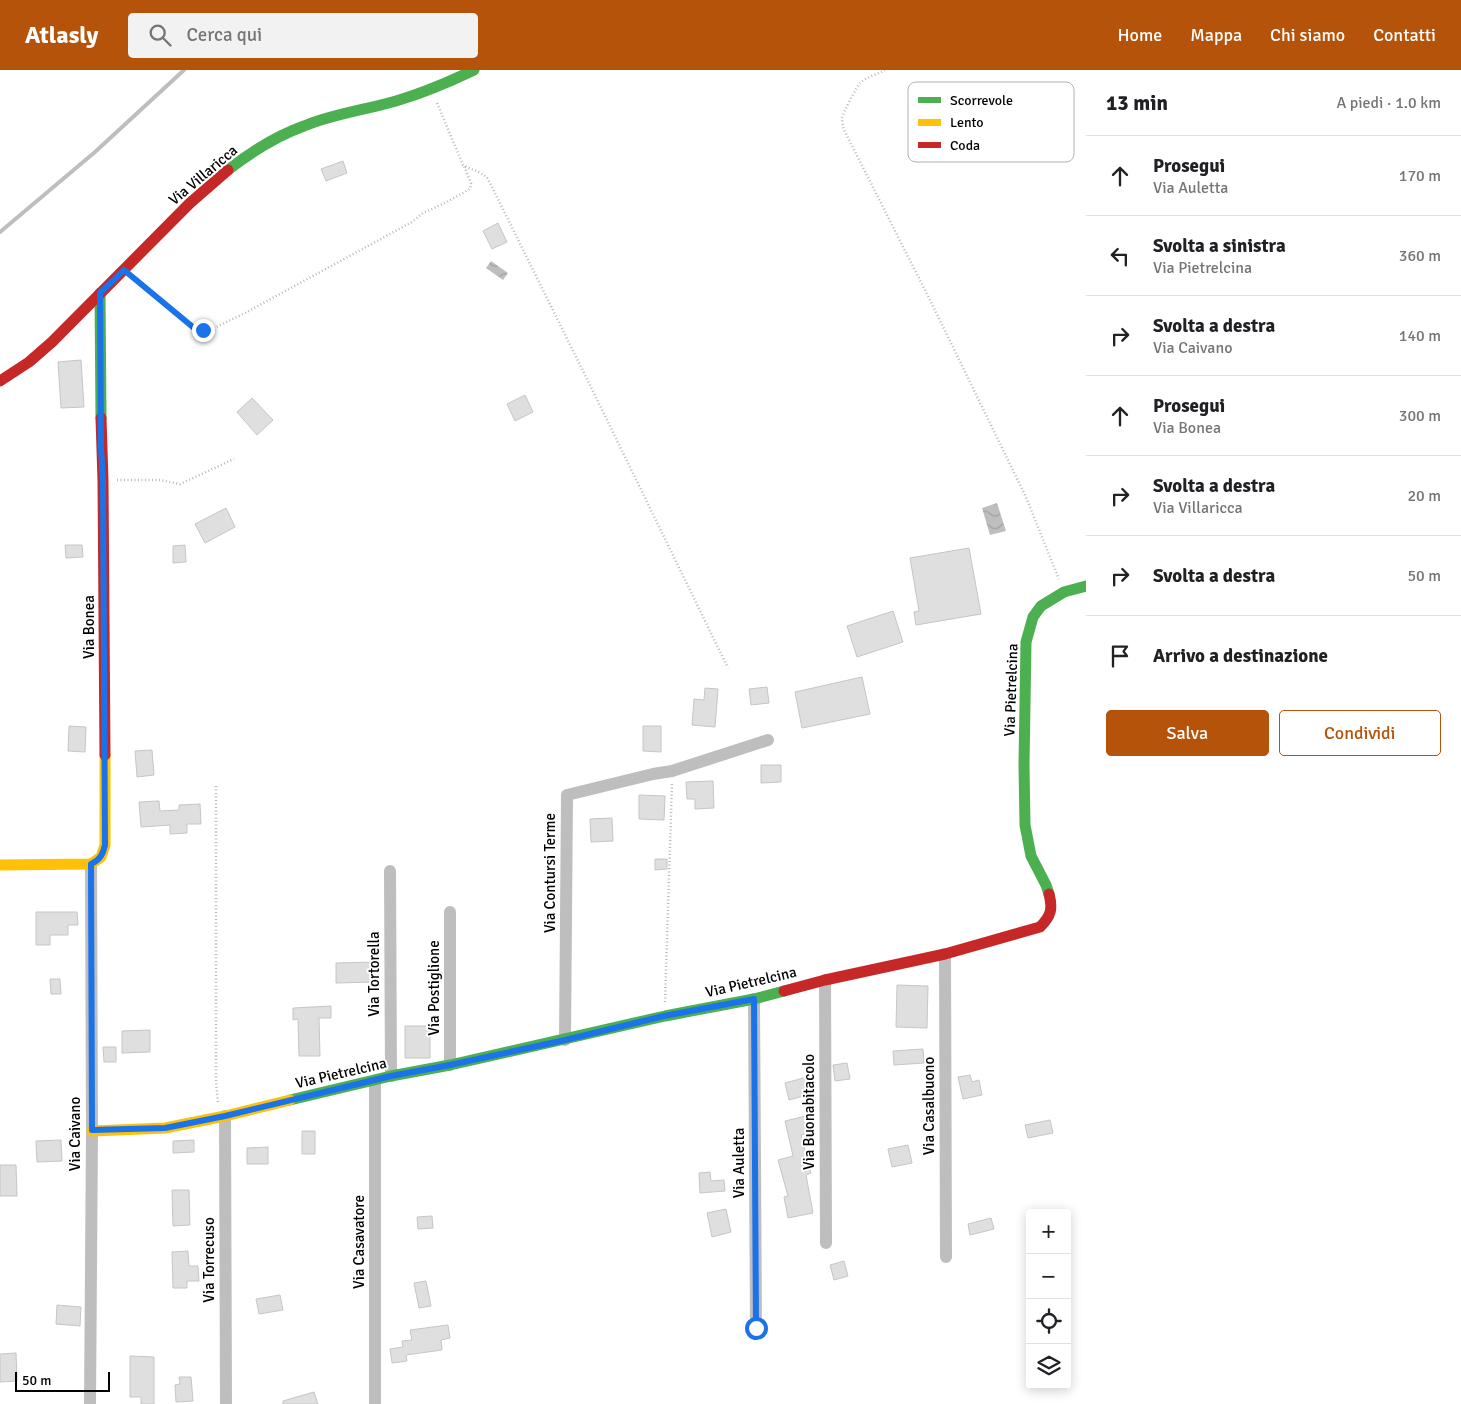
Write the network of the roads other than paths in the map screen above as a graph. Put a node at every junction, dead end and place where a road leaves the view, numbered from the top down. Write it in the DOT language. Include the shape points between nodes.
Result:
graph roads {
  1 [pos="474,70"];
  2 [pos="100,293"];
  3 [pos="0,381"];
  4 [pos="1086,586"];
  5 [pos="768,740"];
  6 [pos="91,864"];
  7 [pos="0,865"];
  8 [pos="390,871"];
  9 [pos="450,912"];
  10 [pos="945,954"];
  11 [pos="825,980"];
  12 [pos="754,999"];
  13 [pos="565,1040"];
  14 [pos="450,1065"];
  15 [pos="391,1076"];
  16 [pos="375,1081"];
  17 [pos="223,1116"];
  18 [pos="92,1130"];
  19 [pos="826,1244"];
  20 [pos="946,1257"];
  21 [pos="756,1328"];
  22 [pos="90,1404"];
  23 [pos="226,1404"];
  24 [pos="375,1404"];
  1 -- 2 [label="street, Via Villaricca" via="432,90 305,125 280,136 206,188"];
  2 -- 3 [label="street, Via Villaricca" via="41,352"];
  2 -- 6 [label="street, Via Bonea" via="105,845 101,857"];
  4 -- 10 [label="street, Via Pietrelcina" via="1064,592 1036,611 1030,623 1026,650 1025,825 1032,856 1050,895 1050,914 1046,923 1033,930"];
  5 -- 13 [label="street, Via Contursi Terme" via="672,772 567,795"];
  6 -- 7 [label="street"];
  6 -- 18 [label="street, Via Caivano"];
  8 -- 15 [label="street, Via Tortorella"];
  9 -- 14 [label="street, Via Postiglione"];
  10 -- 11 [label="street, Via Pietrelcina"];
  10 -- 20 [label="street, Via Casalbuono"];
  11 -- 12 [label="street, Via Pietrelcina"];
  11 -- 19 [label="street, Via Buonabitacolo"];
  12 -- 13 [label="street, Via Pietrelcina"];
  12 -- 21 [label="street, Via Auletta"];
  13 -- 14 [label="street, Via Pietrelcina"];
  14 -- 15 [label="street, Via Pietrelcina"];
  15 -- 16 [label="street, Via Pietrelcina"];
  16 -- 17 [label="street, Via Pietrelcina"];
  16 -- 24 [label="street, Via Casavatore"];
  17 -- 18 [label="street, Via Pietrelcina" via="165,1128"];
  17 -- 23 [label="street, Via Torrecuso"];
  18 -- 22 [label="street, Via Caivano"];
}
